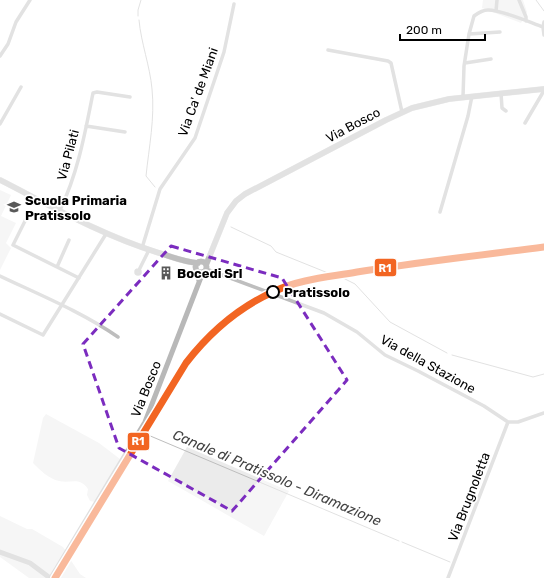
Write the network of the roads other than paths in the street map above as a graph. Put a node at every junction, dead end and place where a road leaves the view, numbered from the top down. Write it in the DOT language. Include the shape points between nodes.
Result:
graph roads {
  1 [pos="30,0"];
  2 [pos="497,0"];
  3 [pos="519,0"];
  4 [pos="234,4"];
  5 [pos="496,11"];
  6 [pos="526,21"];
  7 [pos="544,22"];
  8 [pos="543,27"];
  9 [pos="500,32"];
  10 [pos="469,34"];
  11 [pos="544,35"];
  12 [pos="328,50"];
  13 [pos="0,56"];
  14 [pos="491,58"];
  15 [pos="465,63"];
  16 [pos="21,87"];
  17 [pos="544,89"];
  18 [pos="501,93"];
  19 [pos="472,96"];
  20 [pos="130,97"];
  21 [pos="463,97"];
  22 [pos="506,111"];
  23 [pos="402,112"];
  24 [pos="525,123"];
  25 [pos="0,124"];
  26 [pos="86,126"];
  27 [pos="125,132"];
  28 [pos="0,180"];
  29 [pos="60,210"];
  30 [pos="440,212"];
  31 [pos="26,219"];
  32 [pos="106,234"];
  33 [pos="69,240"];
  34 [pos="142,248"];
  35 [pos="149,250"];
  36 [pos="212,250"];
  37 [pos="189,262"];
  38 [pos="199,262"];
  39 [pos="57,267"];
  40 [pos="205,269"];
  41 [pos="139,270"];
  42 [pos="196,270"];
  43 [pos="0,276"];
  44 [pos="79,278"];
  45 [pos="199,284"];
  46 [pos="62,305"];
  47 [pos="0,314"];
  48 [pos="118,337"];
  49 [pos="544,413"];
  50 [pos="508,422"];
  51 [pos="52,578"];
  52 [pos="448,578"];
  1 -- 13 [label="street"];
  2 -- 5 [label="street"];
  3 -- 6 [label="street"];
  4 -- 34 [label="street, Via Ca' de Miani" via="224,52 195,138 160,189"];
  5 -- 6 [label="street"];
  5 -- 10 [label="street" via="487,10 474,16"];
  6 -- 8 [label="street"];
  7 -- 8 [label="street"];
  8 -- 11 [label="street"];
  9 -- 10 [label="street"];
  10 -- 15 [label="street"];
  12 -- 23 [label="street" via="391,63"];
  14 -- 15 [label="street"];
  15 -- 21 [label="street"];
  16 -- 25 [label="street"];
  17 -- 18 [label="main road, Via Bosco"];
  17 -- 24 [label="street, Via Bosco"];
  18 -- 19 [label="main road, Via Bosco"];
  18 -- 22 [label="street" via="502,108"];
  19 -- 21 [label="main road, Via Bosco"];
  19 -- 30 [label="street"];
  20 -- 26 [label="street, Via Pilati" via="93,93"];
  21 -- 23 [label="main road, Via Bosco" via="424,104"];
  23 -- 36 [label="main road, Via Bosco" via="241,197 227,212"];
  26 -- 27 [label="street, Via Pilati"];
  26 -- 29 [label="street, Via Pilati" via="69,192"];
  28 -- 29 [label="main road"];
  29 -- 32 [label="main road"];
  31 -- 39 [label="street" via="11,244"];
  32 -- 34 [label="main road"];
  32 -- 44 [label="street"];
  33 -- 39 [label="street"];
  34 -- 35 [label="main road"];
  35 -- 37 [label="main road"];
  35 -- 41 [label="street"];
  36 -- 38 [label="main road, Via Bosco"];
  36 -- 40 [label="main road, Via Bosco"];
  37 -- 38 [label="main road"];
  37 -- 42 [label="main road"];
  38 -- 40 [label="main road" via="204,263"];
  38 -- 42 [label="main road, Via Bosco"];
  39 -- 44 [label="street"];
  40 -- 42 [label="main road" via="200,272"];
  40 -- 45 [label="main road, Via Bosco"];
  40 -- 50 [label="street, Via della Stazione" via="324,313 357,332 385,355 484,406"];
  42 -- 45 [label="main road, Via Bosco"];
  43 -- 46 [label="street"];
  44 -- 46 [label="street"];
  45 -- 51 [label="main road, Via Bosco" via="145,422"];
  46 -- 47 [label="street" via="43,335"];
  46 -- 48 [label="street"];
  49 -- 50 [label="street" via="518,422"];
  50 -- 52 [label="street, Via Brugnoletta"];
}
